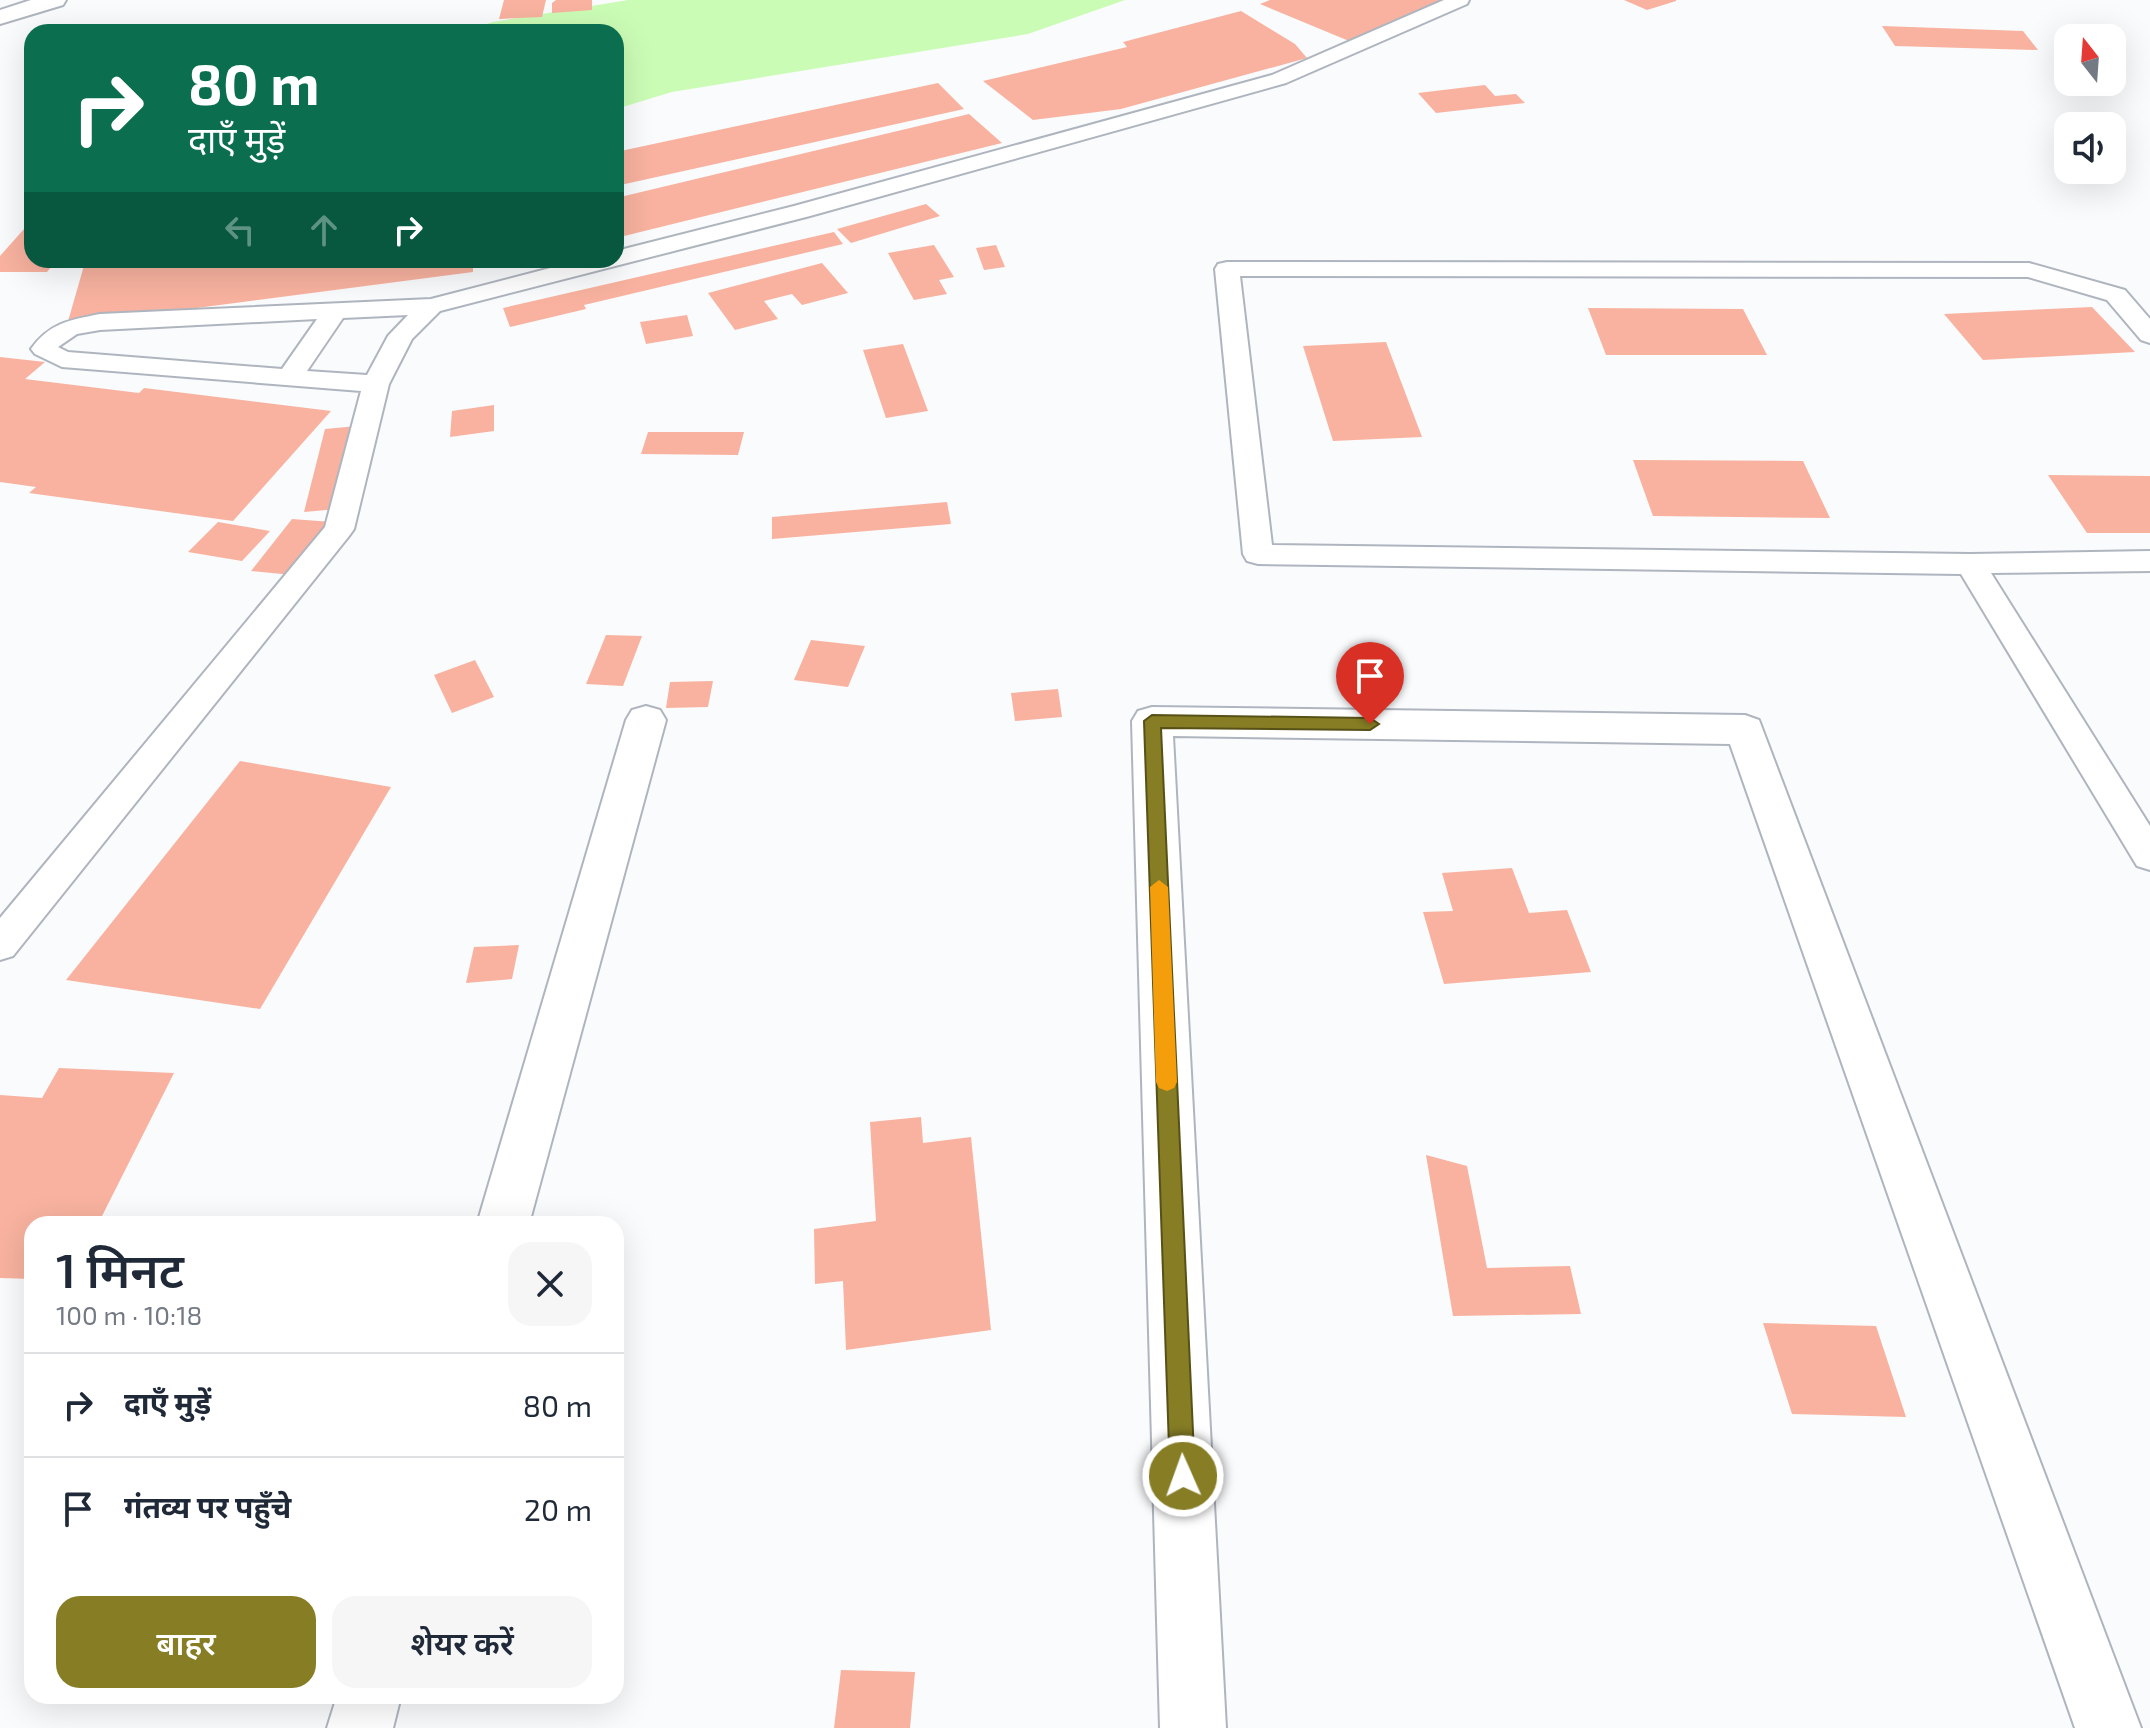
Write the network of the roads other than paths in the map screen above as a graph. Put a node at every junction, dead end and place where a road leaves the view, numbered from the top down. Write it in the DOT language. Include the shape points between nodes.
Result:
graph roads {
  1 [pos="55,0"];
  2 [pos="1460,0"];
  3 [pos="0,17"];
  4 [pos="624,256"];
  5 [pos="578,268"];
  6 [pos="431,306"];
  7 [pos="336,310"];
  8 [pos="2150,335"];
  9 [pos="289,377"];
  10 [pos="376,384"];
  11 [pos="2150,561"];
  12 [pos="1970,564"];
  13 [pos="646,720"];
  14 [pos="2150,856"];
  15 [pos="0,945"];
  16 [pos="505,1216"];
  17 [pos="367,1704"];
  18 [pos="360,1728"];
  19 [pos="1193,1728"];
  20 [pos="2108,1728"];
  1 -- 3 [label="street"];
  2 -- 4 [label="lane" via="1279,79"];
  5 -- 6 [label="lane"];
  6 -- 7 [label="lane"];
  6 -- 10 [label="lane" via="401,336"];
  7 -- 9 [label="lane"];
  7 -- 9 [label="lane" via="100,322 51,336 44,349 62,359"];
  8 -- 12 [label="lane" via="2116,295 2029,270 1227,269 1258,554"];
  9 -- 10 [label="lane"];
  10 -- 15 [label="lane" via="339,529"];
  11 -- 12 [label="lane"];
  12 -- 14 [label="lane"];
  13 -- 16 [label="street"];
  17 -- 18 [label="street"];
  19 -- 20 [label="street" via="1152,721 1745,730"];
}
